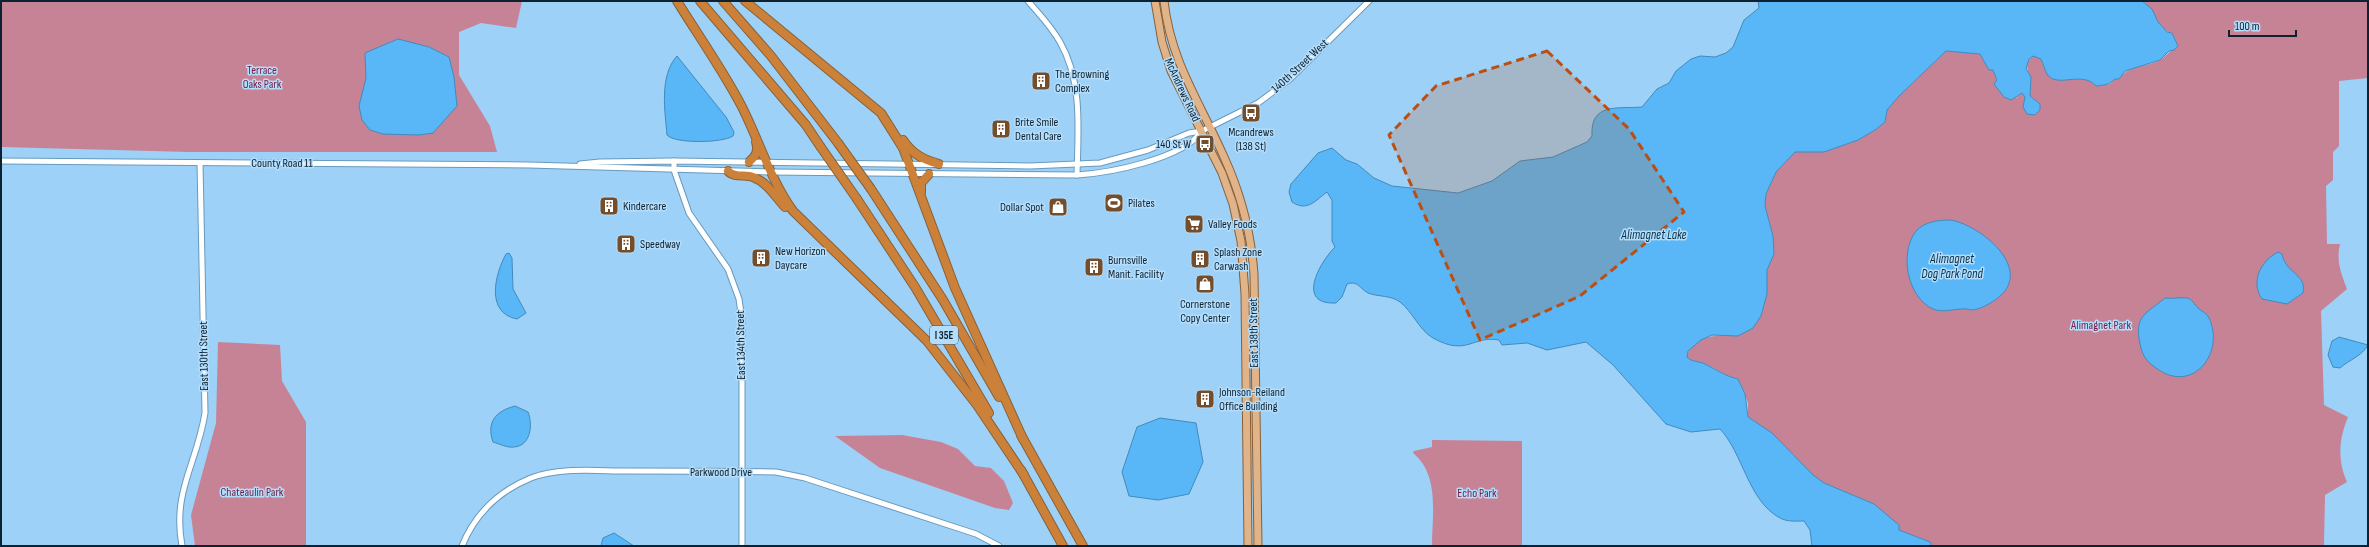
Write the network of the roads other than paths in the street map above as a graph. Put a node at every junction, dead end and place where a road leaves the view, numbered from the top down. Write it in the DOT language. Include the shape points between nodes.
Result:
graph roads {
  1 [pos="677,1"];
  2 [pos="700,1"];
  3 [pos="723,1"];
  4 [pos="745,1"];
  5 [pos="1028,1"];
  6 [pos="1155,1"];
  7 [pos="1164,1"];
  8 [pos="1369,1"];
  9 [pos="746,116"];
  10 [pos="884,117"];
  11 [pos="1210,128"];
  12 [pos="1202,131"];
  13 [pos="1,161"];
  14 [pos="674,161"];
  15 [pos="750,162"];
  16 [pos="766,162"];
  17 [pos="200,163"];
  18 [pos="908,164"];
  19 [pos="939,164"];
  20 [pos="564,166"];
  21 [pos="1077,166"];
  22 [pos="674,170"];
  23 [pos="728,171"];
  24 [pos="771,172"];
  25 [pos="912,174"];
  26 [pos="929,174"];
  27 [pos="1077,175"];
  28 [pos="793,211"];
  29 [pos="928,216"];
  30 [pos="1023,439"];
  31 [pos="742,471"];
  32 [pos="1024,475"];
  33 [pos="182,546"];
  34 [pos="462,546"];
  35 [pos="742,546"];
  36 [pos="999,546"];
  37 [pos="1063,546"];
  38 [pos="1083,546"];
  39 [pos="1248,546"];
  40 [pos="1258,546"];
  1 -- 9 [label="highway"];
  2 -- 32 [label="highway, I 35E, bridge" via="806,125 857,199 915,287"];
  3 -- 30 [label="highway, I 35E, bridge" via="771,56 871,189 943,300"];
  4 -- 10 [label="highway"];
  5 -- 21 [label="street" via="1056,34 1071,67 1077,102"];
  6 -- 12 [label="main road, McAndrews Road" via="1162,42 1172,71"];
  7 -- 11 [label="main road, McAndrews Road" via="1178,62"];
  8 -- 11 [label="street, 140th Street West" via="1290,79 1258,103"];
  9 -- 15 [label="highway" via="758,149"];
  9 -- 16 [label="highway"];
  10 -- 18 [label="highway" via="903,148"];
  10 -- 19 [label="highway" via="893,124 913,153"];
  11 -- 12 [label="street, 140th Street West"];
  11 -- 40 [label="main road, East 138th Street" via="1238,192 1252,256"];
  12 -- 21 [label="street" via="1189,133 1125,158"];
  12 -- 27 [label="street" via="1193,142 1141,164 1113,171"];
  12 -- 39 [label="main road, East 138th Street" via="1233,204 1244,268"];
  13 -- 17 [label="street, County Road 11"];
  14 -- 15 [label="street"];
  14 -- 20 [label="street" via="600,162"];
  14 -- 22 [label="street, East 134th Street"];
  15 -- 16 [label="street"];
  16 -- 18 [label="street"];
  16 -- 24 [label="highway"];
  17 -- 20 [label="street, County Road 11"];
  17 -- 33 [label="street, East 130th Street" via="205,413 201,435 179,507"];
  18 -- 19 [label="street"];
  18 -- 25 [label="highway"];
  19 -- 21 [label="street"];
  20 -- 22 [label="street"];
  21 -- 27 [label="street"];
  22 -- 23 [label="street"];
  22 -- 31 [label="street, East 134th Street" via="689,213 728,269 740,299"];
  23 -- 24 [label="street"];
  23 -- 28 [label="highway" via="761,182 788,210"];
  24 -- 25 [label="street"];
  24 -- 28 [label="highway"];
  25 -- 26 [label="street"];
  25 -- 29 [label="highway"];
  26 -- 27 [label="street"];
  26 -- 29 [label="highway" via="921,183"];
  28 -- 32 [label="highway" via="927,341 977,405"];
  29 -- 30 [label="highway" via="955,288"];
  30 -- 38 [label="highway, I 35E"];
  31 -- 34 [label="street, Parkwood Drive" via="571,471 532,478 514,486 483,511 468,532"];
  31 -- 35 [label="street, East 134th Street"];
  31 -- 36 [label="street, Parkwood Drive" via="776,472 805,478 976,534"];
  32 -- 37 [label="highway, I 35E"];
}
